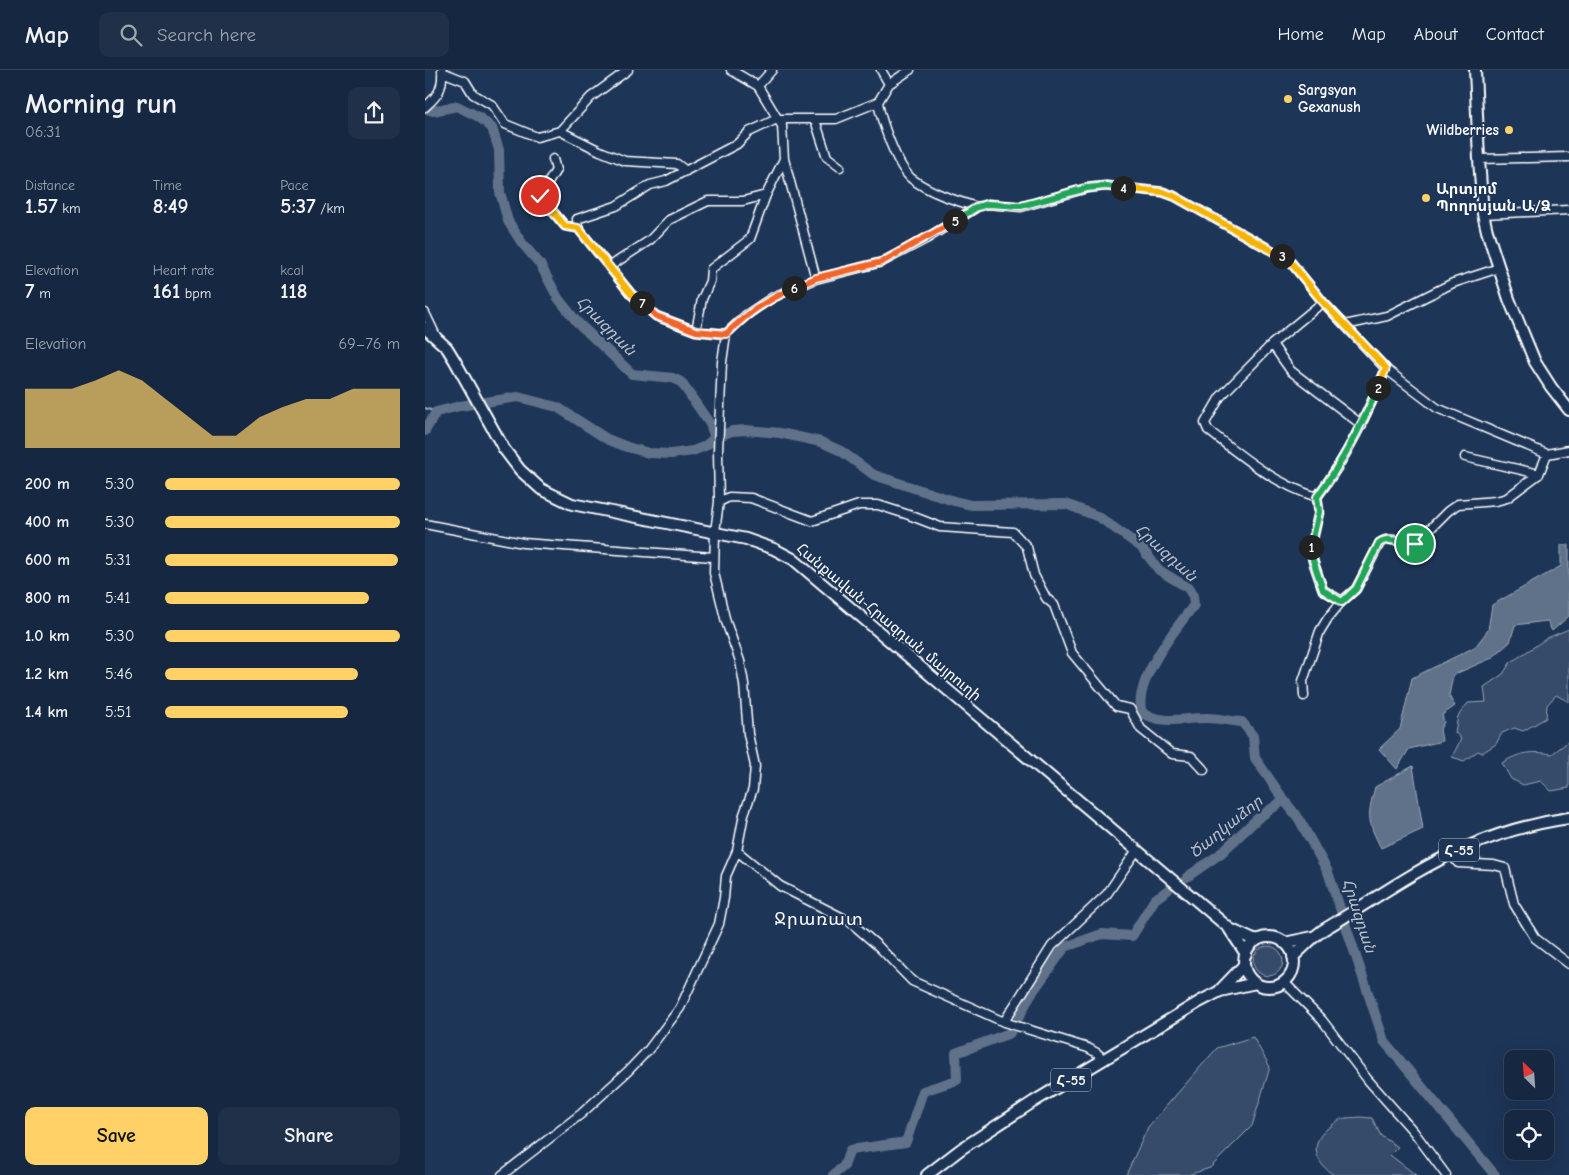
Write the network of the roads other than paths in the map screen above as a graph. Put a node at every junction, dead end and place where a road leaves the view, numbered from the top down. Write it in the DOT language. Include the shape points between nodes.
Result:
graph roads {
  1 [pos="628,70"];
  2 [pos="731,70"];
  3 [pos="772,70"];
  4 [pos="881,70"];
  5 [pos="910,70"];
  6 [pos="1475,70"];
  7 [pos="442,71"];
  8 [pos="889,84"];
  9 [pos="758,86"];
  10 [pos="877,102"];
  11 [pos="425,107"];
  12 [pos="777,119"];
  13 [pos="815,120"];
  14 [pos="560,131"];
  15 [pos="1569,157"];
  16 [pos="553,158"];
  17 [pos="784,159"];
  18 [pos="1479,159"];
  19 [pos="840,167"];
  20 [pos="685,171"];
  21 [pos="766,195"];
  22 [pos="977,207"];
  23 [pos="1569,210"];
  24 [pos="1483,214"];
  25 [pos="578,228"];
  26 [pos="609,267"];
  27 [pos="1499,268"];
  28 [pos="816,278"];
  29 [pos="1323,302"];
  30 [pos="425,313"];
  31 [pos="1345,325"];
  32 [pos="425,328"];
  33 [pos="696,331"];
  34 [pos="726,334"];
  35 [pos="438,338"];
  36 [pos="1272,344"];
  37 [pos="1386,368"];
  38 [pos="1569,410"];
  39 [pos="1362,425"];
  40 [pos="1569,450"];
  41 [pos="1547,454"];
  42 [pos="1465,458"];
  43 [pos="1539,474"];
  44 [pos="1317,497"];
  45 [pos="719,502"];
  46 [pos="425,524"];
  47 [pos="715,532"];
  48 [pos="713,557"];
  49 [pos="1342,602"];
  50 [pos="1303,696"];
  51 [pos="1204,770"];
  52 [pos="1569,818"];
  53 [pos="1137,850"];
  54 [pos="737,851"];
  55 [pos="1451,854"];
  56 [pos="1230,929"];
  57 [pos="1314,937"];
  58 [pos="1256,941"];
  59 [pos="1284,943"];
  60 [pos="1293,957"];
  61 [pos="1245,960"];
  62 [pos="1569,964"];
  63 [pos="1283,982"];
  64 [pos="1256,983"];
  65 [pos="1220,991"];
  66 [pos="1004,1022"];
  67 [pos="1104,1060"];
  68 [pos="502,1175"];
  69 [pos="927,1175"];
  70 [pos="1446,1175"];
  1 -- 14 [label="street" via="591,97"];
  2 -- 9 [label="street"];
  3 -- 9 [label="street"];
  4 -- 8 [label="street"];
  5 -- 8 [label="street"];
  6 -- 18 [label="main road"];
  7 -- 11 [label="street" via="443,84"];
  7 -- 14 [label="street" via="465,81 473,94 492,104 505,124 537,137"];
  8 -- 10 [label="street"];
  9 -- 12 [label="street"];
  10 -- 13 [label="street" via="836,119"];
  10 -- 22 [label="street" via="897,157 911,178 943,197"];
  12 -- 13 [label="street"];
  12 -- 17 [label="street" via="782,126"];
  12 -- 20 [label="street"];
  13 -- 19 [label="street" via="827,158"];
  14 -- 20 [label="street" via="625,161 677,164"];
  15 -- 18 [label="street"];
  16 -- 25 [label="street" via="556,170 540,196 565,226"];
  17 -- 21 [label="street"];
  17 -- 28 [label="street"];
  18 -- 24 [label="main road"];
  20 -- 25 [label="street" via="616,206 577,219"];
  21 -- 26 [label="street" via="743,201 708,201 669,220 650,240"];
  21 -- 33 [label="street" via="749,239 711,269"];
  22 -- 28 [label="street" via="882,262"];
  22 -- 29 [label="street" via="988,204 1021,206 1106,186 1163,192 1289,260"];
  23 -- 24 [label="street"];
  24 -- 27 [label="main road"];
  25 -- 26 [label="street"];
  26 -- 33 [label="street" via="631,294 656,316"];
  27 -- 31 [label="street" via="1453,283 1387,316"];
  27 -- 38 [label="main road" via="1535,362"];
  28 -- 34 [label="street" via="773,298 746,315"];
  29 -- 31 [label="street"];
  29 -- 36 [label="street"];
  30 -- 35 [label="street"];
  31 -- 37 [label="street"];
  32 -- 35 [label="main road, Հանքավան-Հրազդան մայրուղի"];
  33 -- 34 [label="street"];
  34 -- 45 [label="street" via="718,451"];
  35 -- 47 [label="main road, Հանքավան-Հրազդան մայրուղի" via="463,374 504,449 520,470 541,489 572,504"];
  36 -- 39 [label="street" via="1291,371"];
  36 -- 44 [label="street" via="1220,397 1205,423 1207,430 1255,468 1296,490"];
  37 -- 39 [label="street"];
  37 -- 41 [label="street" via="1437,408"];
  39 -- 44 [label="street"];
  40 -- 41 [label="street"];
  41 -- 43 [label="street"];
  42 -- 43 [label="street"];
  43 -- 49 [label="street" via="1507,498 1458,504 1415,544 1385,539 1379,543 1356,589"];
  44 -- 49 [label="street" via="1319,512 1311,547 1313,560 1323,590"];
  45 -- 47 [label="street"];
  45 -- 51 [label="street" via="729,497 751,498 812,521 859,505 877,505 940,527 1013,532 1027,547 1034,575 1046,598 1054,605 1072,653 1116,706 1130,709 1141,729 1172,754 1191,756"];
  46 -- 48 [label="street" via="523,543"];
  47 -- 48 [label="street"];
  47 -- 53 [label="main road, Հանքավան-Հրազդան մայրուղի" via="746,539 793,558"];
  48 -- 54 [label="street" via="720,600 744,684 748,734 755,766 753,789"];
  49 -- 50 [label="street" via="1320,631 1303,681"];
  52 -- 55 [label="main road, Հ-55" via="1506,833"];
  53 -- 56 [label="main road, Հանքավան-Հրազդան մայրուղի"];
  53 -- 66 [label="street" via="1107,894 1052,946"];
  54 -- 66 [label="street" via="780,886 849,921 912,982"];
  54 -- 68 [label="street" via="727,876 719,924 681,1008 628,1071 581,1114"];
  55 -- 57 [label="main road, Հ-55"];
  55 -- 62 [label="street" via="1458,863 1505,868 1514,904 1535,938"];
  56 -- 58 [label="main road, Հանքավան-Հրազդան մայրուղի"];
  56 -- 61 [label="main road, Հանքավան-Հրազդան մայրուղի"];
  57 -- 59 [label="main road, Հ-55"];
  57 -- 60 [label="main road, Հ-55"];
  58 -- 59 [label="main road, Հ-55" via="1273,938"];
  58 -- 61 [label="main road, Հ-55" via="1248,949"];
  59 -- 60 [label="main road"];
  60 -- 63 [label="main road, Հ-55" via="1291,974"];
  61 -- 64 [label="main road" via="1250,978"];
  61 -- 65 [label="main road, Հ-55"];
  63 -- 64 [label="main road, Հ-55" via="1270,987"];
  63 -- 70 [label="street" via="1322,1020"];
  64 -- 65 [label="main road, Հ-55"];
  65 -- 67 [label="main road, Հ-55"];
  66 -- 67 [label="street" via="1087,1048"];
  67 -- 69 [label="main road, Հ-55" via="961,1149"];
}
